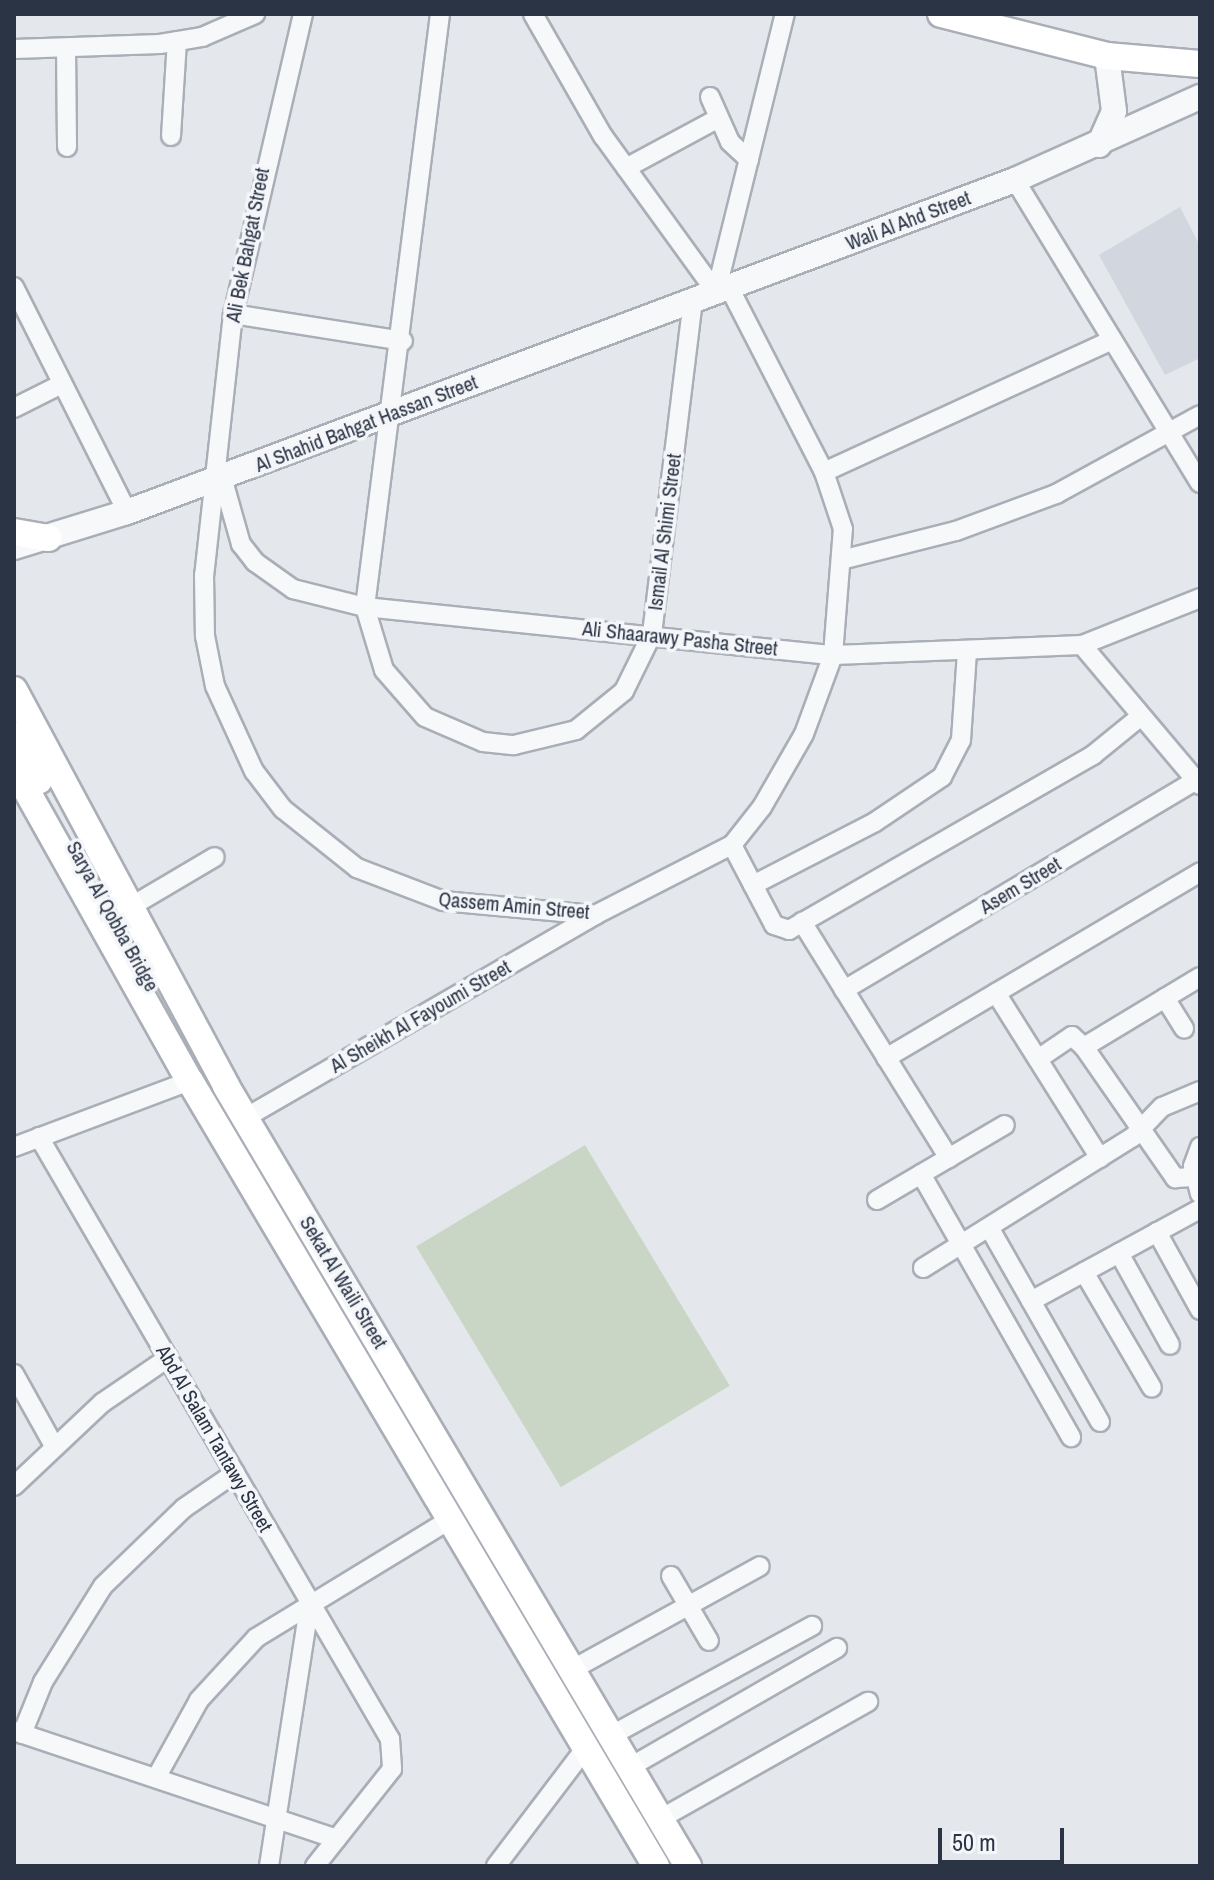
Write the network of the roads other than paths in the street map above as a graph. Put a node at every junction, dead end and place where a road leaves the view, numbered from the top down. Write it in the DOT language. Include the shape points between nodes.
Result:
graph roads {
  1 [pos="255,14"];
  2 [pos="303,14"];
  3 [pos="440,14"];
  4 [pos="533,14"];
  5 [pos="785,14"];
  6 [pos="941,14"];
  7 [pos="980,19"];
  8 [pos="177,41"];
  9 [pos="66,48"];
  10 [pos="14,49"];
  11 [pos="1107,56"];
  12 [pos="1200,64"];
  13 [pos="710,97"];
  14 [pos="1200,97"];
  15 [pos="717,119"];
  16 [pos="171,136"];
  17 [pos="1099,145"];
  18 [pos="67,147"];
  19 [pos="749,160"];
  20 [pos="626,168"];
  21 [pos="1015,180"];
  22 [pos="14,287"];
  23 [pos="722,289"];
  24 [pos="693,301"];
  25 [pos="233,314"];
  26 [pos="1112,340"];
  27 [pos="403,341"];
  28 [pos="62,384"];
  29 [pos="14,408"];
  30 [pos="394,412"];
  31 [pos="1200,415"];
  32 [pos="1170,435"];
  33 [pos="824,472"];
  34 [pos="217,479"];
  35 [pos="1200,483"];
  36 [pos="127,512"];
  37 [pos="14,532"];
  38 [pos="48,538"];
  39 [pos="14,547"];
  40 [pos="845,559"];
  41 [pos="1200,598"];
  42 [pos="365,607"];
  43 [pos="652,634"];
  44 [pos="1082,645"];
  45 [pos="967,651"];
  46 [pos="833,655"];
  47 [pos="14,690"];
  48 [pos="1140,717"];
  49 [pos="16,750"];
  50 [pos="1199,781"];
  51 [pos="732,845"];
  52 [pos="215,857"];
  53 [pos="1200,872"];
  54 [pos="753,885"];
  55 [pos="132,906"];
  56 [pos="595,915"];
  57 [pos="802,922"];
  58 [pos="1200,978"];
  59 [pos="844,990"];
  60 [pos="996,993"];
  61 [pos="1165,998"];
  62 [pos="1184,1028"];
  63 [pos="1084,1047"];
  64 [pos="886,1058"];
  65 [pos="1038,1059"];
  66 [pos="190,1081"];
  67 [pos="226,1086"];
  68 [pos="1200,1091"];
  69 [pos="245,1118"];
  70 [pos="1005,1125"];
  71 [pos="1140,1130"];
  72 [pos="39,1137"];
  73 [pos="14,1147"];
  74 [pos="949,1158"];
  75 [pos="1100,1158"];
  76 [pos="1197,1169"];
  77 [pos="921,1174"];
  78 [pos="877,1200"];
  79 [pos="1200,1209"];
  80 [pos="990,1229"];
  81 [pos="1157,1232"];
  82 [pos="962,1245"];
  83 [pos="1119,1253"];
  84 [pos="923,1268"];
  85 [pos="1084,1272"];
  86 [pos="1192,1278"];
  87 [pos="1019,1280"];
  88 [pos="991,1296"];
  89 [pos="1031,1301"];
  90 [pos="1200,1310"];
  91 [pos="1170,1345"];
  92 [pos="168,1358"];
  93 [pos="14,1374"];
  94 [pos="1152,1388"];
  95 [pos="1100,1422"];
  96 [pos="1071,1437"];
  97 [pos="53,1444"];
  98 [pos="235,1473"];
  99 [pos="14,1486"];
  100 [pos="451,1519"];
  101 [pos="760,1566"];
  102 [pos="671,1576"];
  103 [pos="310,1601"];
  104 [pos="688,1605"];
  105 [pos="812,1626"];
  106 [pos="709,1641"];
  107 [pos="837,1648"];
  108 [pos="573,1669"];
  109 [pos="868,1702"];
  110 [pos="18,1732"];
  111 [pos="612,1735"];
  112 [pos="587,1746"];
  113 [pos="630,1767"];
  114 [pos="156,1778"];
  115 [pos="660,1819"];
  116 [pos="280,1820"];
  117 [pos="336,1839"];
  118 [pos="269,1866"];
  119 [pos="315,1866"];
  120 [pos="496,1866"];
  121 [pos="656,1866"];
  122 [pos="688,1866"];
  1 -- 8 [label="street"];
  2 -- 25 [label="street, Ali Bek Bahgat Street"];
  3 -- 27 [label="street, Ismail Al Shimi Street"];
  4 -- 20 [label="street, Qassem Amin Street"];
  5 -- 19 [label="street"];
  6 -- 7 [label="main road"];
  7 -- 11 [label="main road"];
  8 -- 9 [label="street"];
  8 -- 16 [label="street"];
  9 -- 10 [label="street"];
  9 -- 18 [label="street"];
  11 -- 12 [label="main road"];
  11 -- 17 [label="street" via="1114,111"];
  13 -- 15 [label="street"];
  14 -- 17 [label="street, Wali Al Ahd Street"];
  15 -- 19 [label="street"];
  15 -- 20 [label="street"];
  17 -- 21 [label="street, Wali Al Ahd Street"];
  19 -- 23 [label="street"];
  20 -- 23 [label="street, Qassem Amin Street"];
  21 -- 23 [label="street, Wali Al Ahd Street"];
  21 -- 26 [label="street"];
  22 -- 28 [label="street"];
  23 -- 24 [label="street, Al Shahid Bahgat Hassan Street"];
  23 -- 33 [label="street, Qassem Amin Street"];
  24 -- 30 [label="street, Al Shahid Bahgat Hassan Street"];
  24 -- 43 [label="street, Ismail Al Shimi Street"];
  25 -- 27 [label="street"];
  25 -- 34 [label="street, Ali Bek Bahgat Street"];
  26 -- 32 [label="street"];
  26 -- 33 [label="street"];
  27 -- 30 [label="street, Ismail Al Shimi Street"];
  28 -- 29 [label="street"];
  28 -- 36 [label="street"];
  30 -- 34 [label="street, Al Shahid Bahgat Hassan Street"];
  30 -- 42 [label="street, Ismail Al Shimi Street"];
  31 -- 32 [label="street"];
  32 -- 35 [label="street"];
  32 -- 40 [label="street" via="1006,514"];
  33 -- 40 [label="street, Qassem Amin Street"];
  34 -- 36 [label="street, Al Shahid Bahgat Hassan Street"];
  34 -- 42 [label="street, Ali Shaarawy Pasha Street" via="241,544 255,562 293,589"];
  34 -- 56 [label="street, Qassem Amin Street" via="204,575 215,686 239,744 283,809 318,841 400,888 443,901"];
  36 -- 38 [label="street, Al Shahid Bahgat Hassan Street"];
  37 -- 38 [label="main road"];
  38 -- 39 [label="street, Al Shahid Bahgat Hassan Street"];
  40 -- 46 [label="street, Qassem Amin Street"];
  41 -- 44 [label="street, Ali Shaarawy Pasha Street"];
  42 -- 43 [label="street, Ali Shaarawy Pasha Street"];
  42 -- 43 [label="street, Ismail Al Shimi Street" via="377,655 402,695 425,717 483,742 530,743 576,730 624,691"];
  43 -- 46 [label="street, Ali Shaarawy Pasha Street"];
  44 -- 45 [label="street, Ali Shaarawy Pasha Street"];
  44 -- 48 [label="street"];
  45 -- 46 [label="street, Ali Shaarawy Pasha Street"];
  45 -- 54 [label="street" via="961,740 942,777 875,822"];
  46 -- 51 [label="street, Qassem Amin Street" via="783,773"];
  47 -- 55 [label="main road, Sekat Al Waili Street"];
  48 -- 50 [label="street"];
  48 -- 57 [label="street" via="1093,755"];
  49 -- 66 [label="main road, Sekat Al Waili Street"];
  49 -- 67 [label="main road, Sarya Al Qobba Bridge" via="179,1035"];
  50 -- 59 [label="street, Asem Street"];
  51 -- 54 [label="street"];
  51 -- 56 [label="street, Qassem Amin Street"];
  52 -- 55 [label="street"];
  53 -- 60 [label="street"];
  54 -- 57 [label="street" via="781,931"];
  55 -- 67 [label="main road, Sekat Al Waili Street"];
  56 -- 69 [label="street, Al Sheikh Al Fayoumi Street"];
  57 -- 59 [label="street"];
  58 -- 61 [label="street"];
  59 -- 64 [label="street"];
  60 -- 64 [label="street"];
  60 -- 65 [label="street"];
  61 -- 62 [label="street"];
  61 -- 63 [label="street"];
  63 -- 65 [label="street" via="1072,1036"];
  63 -- 71 [label="street"];
  64 -- 74 [label="street"];
  65 -- 75 [label="street"];
  66 -- 72 [label="street"];
  66 -- 100 [label="main road, Sekat Al Waili Street"];
  67 -- 69 [label="main road, Sekat Al Waili Street"];
  68 -- 71 [label="street" via="1162,1107"];
  69 -- 108 [label="main road, Sekat Al Waili Street"];
  70 -- 74 [label="street"];
  71 -- 75 [label="street"];
  71 -- 76 [label="street" via="1175,1178"];
  72 -- 73 [label="street"];
  72 -- 92 [label="street, Abd Al Salam Tantawy Street"];
  74 -- 77 [label="street"];
  75 -- 80 [label="street"];
  77 -- 78 [label="street"];
  77 -- 82 [label="street"];
  79 -- 81 [label="street"];
  80 -- 82 [label="street"];
  80 -- 87 [label="street"];
  81 -- 83 [label="street"];
  81 -- 86 [label="street"];
  82 -- 84 [label="street"];
  82 -- 88 [label="street"];
  83 -- 85 [label="street"];
  83 -- 91 [label="street"];
  85 -- 89 [label="street"];
  85 -- 94 [label="street"];
  86 -- 90 [label="street"];
  87 -- 88 [label="street"];
  87 -- 89 [label="street"];
  88 -- 96 [label="street"];
  89 -- 95 [label="street"];
  92 -- 97 [label="street"];
  92 -- 98 [label="street, Abd Al Salam Tantawy Street"];
  93 -- 97 [label="street"];
  97 -- 99 [label="street"];
  98 -- 103 [label="street, Abd Al Salam Tantawy Street"];
  98 -- 110 [label="street" via="184,1508 103,1586"];
  100 -- 103 [label="street"];
  100 -- 112 [label="main road, Sekat Al Waili Street"];
  101 -- 104 [label="street"];
  102 -- 104 [label="street"];
  103 -- 114 [label="street" via="226,1666"];
  103 -- 116 [label="street"];
  103 -- 117 [label="street, Abd Al Salam Tantawy Street" via="390,1739 392,1769"];
  104 -- 106 [label="street"];
  104 -- 108 [label="street"];
  105 -- 111 [label="street"];
  107 -- 113 [label="street"];
  108 -- 111 [label="main road, Sekat Al Waili Street"];
  109 -- 115 [label="street"];
  110 -- 114 [label="street"];
  111 -- 113 [label="main road, Sekat Al Waili Street"];
  112 -- 120 [label="street"];
  112 -- 121 [label="main road, Sekat Al Waili Street"];
  113 -- 115 [label="main road, Sekat Al Waili Street"];
  114 -- 116 [label="street"];
  115 -- 122 [label="main road, Sekat Al Waili Street"];
  116 -- 117 [label="street"];
  116 -- 118 [label="street"];
  117 -- 119 [label="street"];
}
